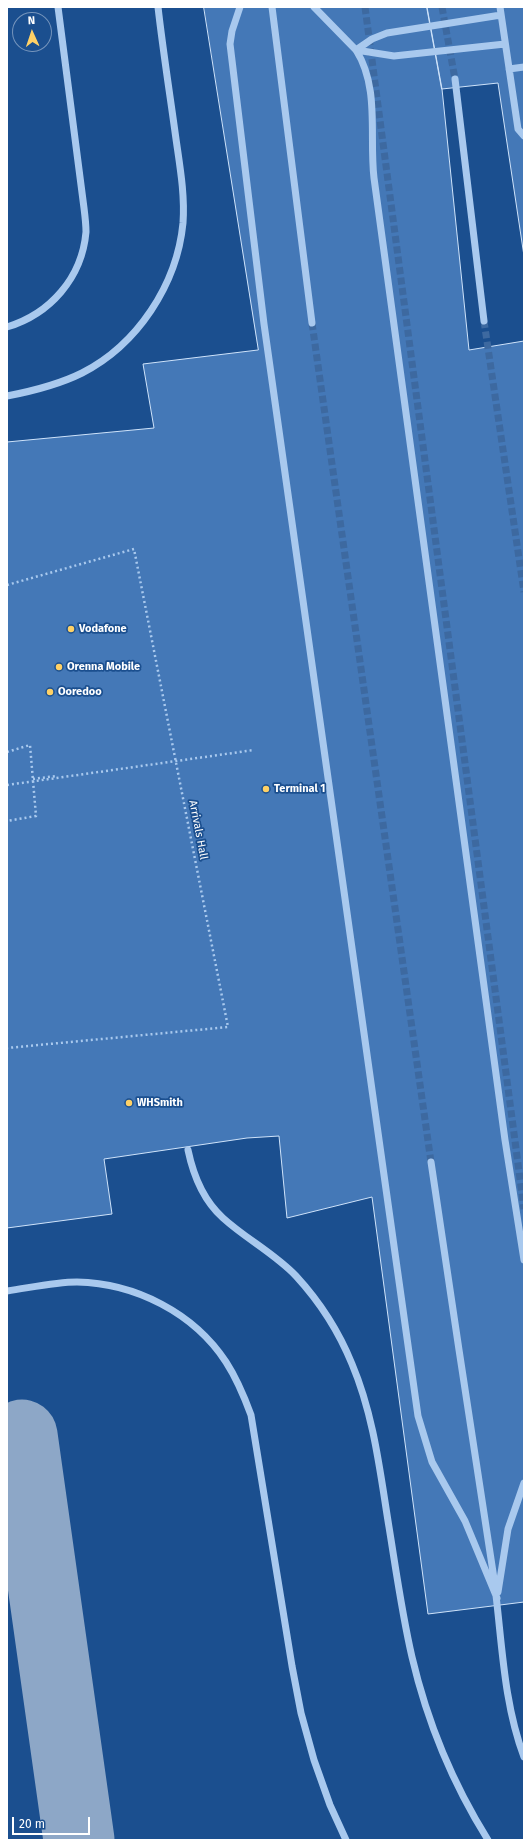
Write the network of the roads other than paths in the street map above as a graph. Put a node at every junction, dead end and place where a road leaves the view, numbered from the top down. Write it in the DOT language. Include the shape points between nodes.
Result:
graph roads {
  1 [pos="58,7"];
  2 [pos="158,7"];
  3 [pos="240,7"];
  4 [pos="272,7"];
  5 [pos="314,7"];
  6 [pos="500,7"];
  7 [pos="501,15"];
  8 [pos="505,44"];
  9 [pos="356,50"];
  10 [pos="524,67"];
  11 [pos="509,69"];
  12 [pos="455,80"];
  13 [pos="524,136"];
  14 [pos="484,321"];
  15 [pos="312,323"];
  16 [pos="7,327"];
  17 [pos="7,396"];
  18 [pos="188,1150"];
  19 [pos="431,1162"];
  20 [pos="524,1260"];
  21 [pos="7,1291"];
  22 [pos="524,1483"];
  23 [pos="497,1598"];
  24 [pos="524,1757"];
  25 [pos="346,1840"];
  26 [pos="488,1840"];
  1 -- 16 [label="street" via="86,231 82,254 73,276 60,295 43,310"];
  2 -- 17 [label="street" via="183,192 183,224 167,284 132,336 109,356 82,373 53,385"];
  3 -- 23 [label="street" via="230,44 263,316 418,1416 432,1462 465,1521"];
  4 -- 15 [label="street"];
  5 -- 9 [label="street"];
  6 -- 7 [label="street"];
  7 -- 8 [label="street"];
  7 -- 9 [label="street" via="387,33"];
  8 -- 9 [label="street" via="394,56"];
  8 -- 11 [label="street"];
  9 -- 20 [label="street" via="364,66 369,86 373,129 372,164 502,1117"];
  10 -- 11 [label="street"];
  11 -- 13 [label="street" via="518,129"];
  12 -- 14 [label="street"];
  18 -- 26 [label="street" via="192,1168 204,1194 222,1217 271,1253 296,1276 325,1314 352,1363 373,1429 412,1658 435,1733 450,1769"];
  19 -- 23 [label="street"];
  21 -- 25 [label="street" via="76,1282 105,1284 134,1292 161,1303 186,1319 208,1339 226,1362 251,1415 301,1713 316,1767"];
  22 -- 23 [label="street" via="508,1530"];
  23 -- 24 [label="street" via="507,1687 513,1722"];
}
